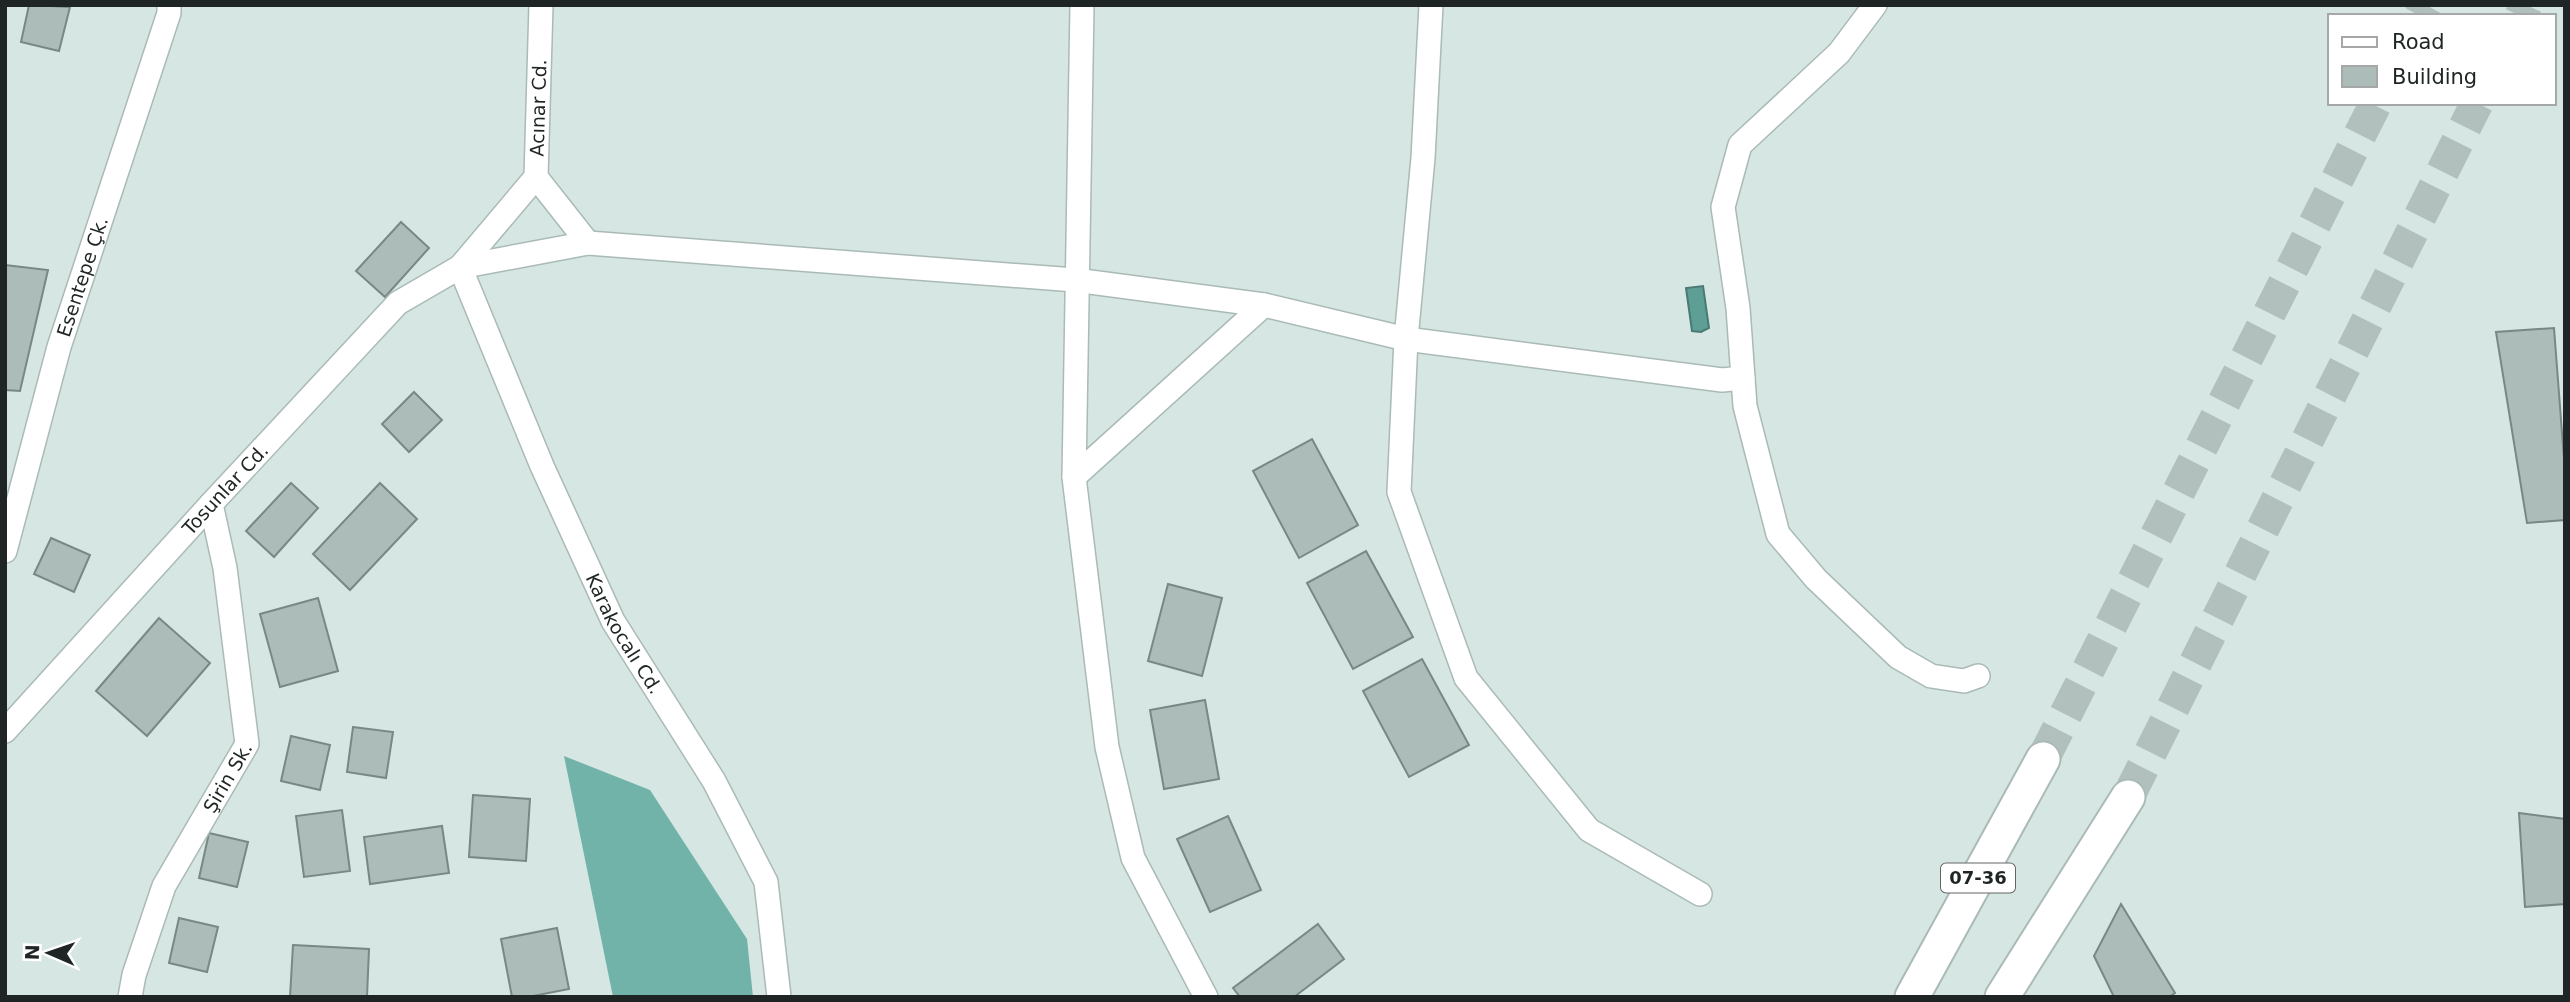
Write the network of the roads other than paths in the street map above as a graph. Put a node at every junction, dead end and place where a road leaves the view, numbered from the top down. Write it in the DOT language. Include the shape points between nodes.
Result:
graph roads {
  1 [pos="169,5"];
  2 [pos="541,5"];
  3 [pos="1082,5"];
  4 [pos="1430,5"];
  5 [pos="1875,5"];
  6 [pos="536,177"];
  7 [pos="588,243"];
  8 [pos="460,267"];
  9 [pos="1075,280"];
  10 [pos="1264,305"];
  11 [pos="1406,339"];
  12 [pos="1743,378"];
  13 [pos="1074,477"];
  14 [pos="211,504"];
  15 [pos="5,551"];
  16 [pos="1978,676"];
  17 [pos="5,731"];
  18 [pos="2043,759"];
  19 [pos="2128,797"];
  20 [pos="1700,894"];
  21 [pos="130,997"];
  22 [pos="779,997"];
  23 [pos="1206,997"];
  24 [pos="1912,997"];
  25 [pos="2002,997"];
  1 -- 15 [label="street, Esentepe Çk." via="60,347"];
  2 -- 6 [label="street, Acınar Cd."];
  3 -- 9 [label="street"];
  4 -- 11 [label="street" via="1423,158"];
  5 -- 12 [label="street" via="1839,53 1740,145 1723,207"];
  6 -- 7 [label="street"];
  6 -- 8 [label="street, Acınar Cd."];
  7 -- 8 [label="street"];
  7 -- 9 [label="street"];
  8 -- 14 [label="street, Tosunlar Cd." via="398,303"];
  8 -- 22 [label="street, Karakocalı Cd." via="542,466 613,621 714,781 766,882"];
  9 -- 10 [label="street"];
  9 -- 13 [label="street"];
  10 -- 11 [label="street"];
  10 -- 13 [label="street"];
  11 -- 12 [label="street" via="1722,380"];
  11 -- 20 [label="street" via="1399,492 1466,678 1589,830"];
  12 -- 16 [label="street" via="1745,406 1778,534 1816,579 1898,657 1931,676 1964,681"];
  13 -- 23 [label="street" via="1107,747 1133,858"];
  14 -- 17 [label="street, Tosunlar Cd."];
  14 -- 21 [label="street, Şirin Sk." via="226,568 247,744 164,886"];
  18 -- 24 [label="highway, 07-36"];
  19 -- 25 [label="highway"];
}
